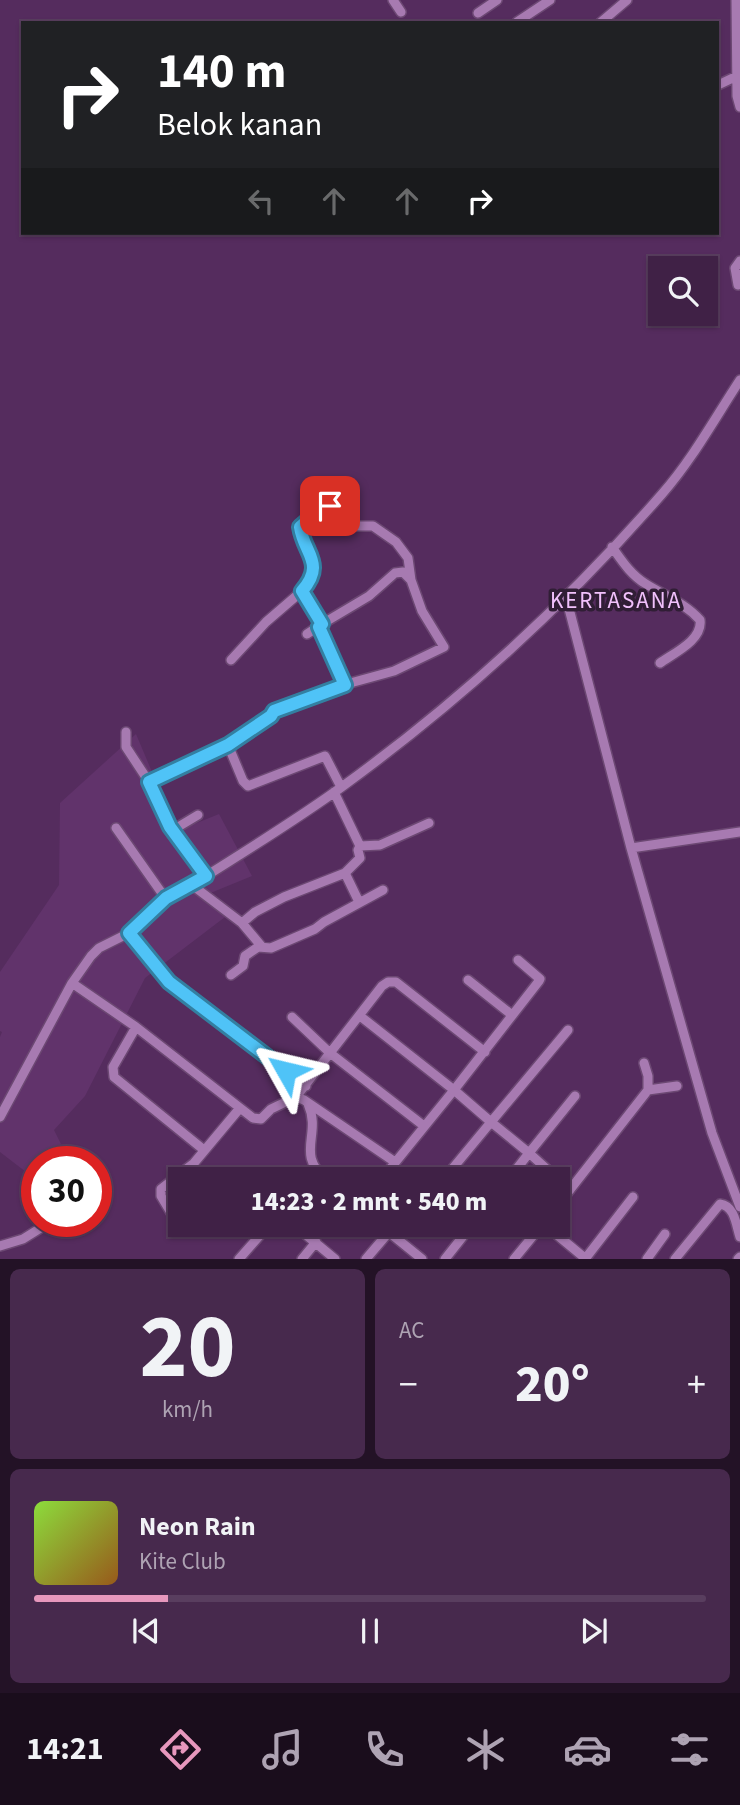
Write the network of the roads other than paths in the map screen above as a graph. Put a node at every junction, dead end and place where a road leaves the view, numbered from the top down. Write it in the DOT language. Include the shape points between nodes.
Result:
graph roads {
  1 [pos="393,0"];
  2 [pos="497,0"];
  3 [pos="550,0"];
  4 [pos="627,0"];
  5 [pos="736,0"];
  6 [pos="401,12"];
  7 [pos="478,13"];
  8 [pos="518,21"];
  9 [pos="602,21"];
  10 [pos="737,76"];
  11 [pos="719,85"];
  12 [pos="740,107"];
  13 [pos="740,261"];
  14 [pos="738,285"];
  15 [pos="740,380"];
  16 [pos="612,547"];
  17 [pos="411,580"];
  18 [pos="302,591"];
  19 [pos="566,597"];
  20 [pos="320,625"];
  21 [pos="307,634"];
  22 [pos="231,660"];
  23 [pos="660,663"];
  24 [pos="345,685"];
  25 [pos="126,732"];
  26 [pos="228,745"];
  27 [pos="149,782"];
  28 [pos="338,790"];
  29 [pos="198,814"];
  30 [pos="429,823"];
  31 [pos="116,828"];
  32 [pos="173,830"];
  33 [pos="740,832"];
  34 [pos="360,846"];
  35 [pos="631,848"];
  36 [pos="345,873"];
  37 [pos="206,876"];
  38 [pos="192,885"];
  39 [pos="383,890"];
  40 [pos="166,898"];
  41 [pos="359,902"];
  42 [pos="242,923"];
  43 [pos="129,933"];
  44 [pos="262,947"];
  45 [pos="518,960"];
  46 [pos="231,975"];
  47 [pos="468,980"];
  48 [pos="72,983"];
  49 [pos="512,1015"];
  50 [pos="360,1016"];
  51 [pos="292,1017"];
  52 [pos="136,1027"];
  53 [pos="568,1030"];
  54 [pos="485,1052"];
  55 [pos="330,1053"];
  56 [pos="644,1063"];
  57 [pos="306,1086"];
  58 [pos="677,1086"];
  59 [pos="454,1090"];
  60 [pos="648,1090"];
  61 [pos="575,1096"];
  62 [pos="296,1097"];
  63 [pos="308,1103"];
  64 [pos="240,1108"];
  65 [pos="0,1117"];
  66 [pos="491,1122"];
  67 [pos="424,1126"];
  68 [pos="204,1150"];
  69 [pos="528,1153"];
  70 [pos="395,1162"];
  71 [pos="189,1167"];
  72 [pos="313,1167"];
  73 [pos="391,1167"];
  74 [pos="454,1167"];
  75 [pos="518,1167"];
  76 [pos="544,1167"];
  77 [pos="168,1183"];
  78 [pos="570,1190"];
  79 [pos="633,1197"];
  80 [pos="168,1206"];
  81 [pos="740,1206"];
  82 [pos="664,1234"];
  83 [pos="25,1237"];
  84 [pos="258,1237"];
  85 [pos="310,1237"];
  86 [pos="390,1237"];
  87 [pos="394,1237"];
  88 [pos="462,1237"];
  89 [pos="533,1237"];
  90 [pos="558,1237"];
  91 [pos="740,1237"];
  92 [pos="316,1242"];
  93 [pos="0,1246"];
  94 [pos="239,1259"];
  95 [pos="302,1259"];
  96 [pos="335,1259"];
  97 [pos="366,1259"];
  98 [pos="422,1259"];
  99 [pos="445,1259"];
  100 [pos="514,1259"];
  101 [pos="585,1259"];
  102 [pos="647,1259"];
  103 [pos="675,1259"];
  1 -- 6 [label="street"];
  2 -- 7 [label="street"];
  3 -- 8 [label="street"];
  4 -- 9 [label="street"];
  5 -- 10 [label="street"];
  10 -- 11 [label="street"];
  10 -- 12 [label="street"];
  13 -- 14 [label="street" via="734,276"];
  15 -- 16 [label="street" via="664,492"];
  16 -- 19 [label="street"];
  16 -- 23 [label="street" via="643,582 682,603 700,620 695,637"];
  17 -- 18 [label="street" via="408,558 396,542 373,526 355,526 330,506 300,527 313,571"];
  17 -- 20 [label="street" via="403,572 395,573 369,596"];
  17 -- 24 [label="street" via="422,611 444,648 394,671"];
  18 -- 20 [label="street"];
  18 -- 22 [label="street"];
  19 -- 28 [label="street" via="489,670"];
  19 -- 35 [label="street"];
  20 -- 21 [label="street"];
  20 -- 24 [label="street"];
  24 -- 26 [label="street" via="274,711"];
  25 -- 27 [label="street" via="124,744"];
  26 -- 27 [label="street"];
  26 -- 28 [label="street" via="247,786 325,756"];
  27 -- 32 [label="street"];
  28 -- 34 [label="street"];
  28 -- 37 [label="street"];
  29 -- 32 [label="street"];
  30 -- 34 [label="street" via="380,845"];
  31 -- 40 [label="street"];
  32 -- 37 [label="street"];
  33 -- 35 [label="street"];
  34 -- 36 [label="street" via="360,858"];
  35 -- 81 [label="street" via="712,1133"];
  36 -- 41 [label="street"];
  36 -- 42 [label="street" via="284,897"];
  37 -- 38 [label="street"];
  38 -- 40 [label="street"];
  38 -- 42 [label="street"];
  39 -- 41 [label="street"];
  40 -- 43 [label="street"];
  41 -- 44 [label="street" via="315,929 271,948"];
  42 -- 44 [label="street"];
  43 -- 48 [label="street" via="99,948"];
  43 -- 57 [label="street" via="169,982"];
  44 -- 46 [label="street" via="247,954 243,966"];
  45 -- 49 [label="street" via="540,979"];
  47 -- 49 [label="street"];
  48 -- 52 [label="street"];
  48 -- 65 [label="street"];
  49 -- 54 [label="street"];
  50 -- 54 [label="street" via="385,983 396,982"];
  50 -- 55 [label="street"];
  50 -- 59 [label="street"];
  51 -- 55 [label="street"];
  52 -- 64 [label="street"];
  52 -- 68 [label="street" via="113,1067 114,1077"];
  53 -- 66 [label="street"];
  54 -- 59 [label="street"];
  55 -- 57 [label="street"];
  55 -- 67 [label="street"];
  56 -- 60 [label="street"];
  57 -- 62 [label="street"];
  58 -- 60 [label="street"];
  59 -- 66 [label="street"];
  59 -- 67 [label="street"];
  60 -- 78 [label="street"];
  61 -- 69 [label="street"];
  62 -- 63 [label="street"];
  62 -- 64 [label="street" via="261,1119"];
  63 -- 70 [label="street"];
  63 -- 72 [label="street" via="313,1118"];
  64 -- 68 [label="street"];
  66 -- 69 [label="street"];
  66 -- 74 [label="street"];
  67 -- 70 [label="street"];
  68 -- 71 [label="street"];
  69 -- 75 [label="street"];
  69 -- 76 [label="street"];
  70 -- 73 [label="street"];
  77 -- 80 [label="street" via="160,1192"];
  79 -- 101 [label="street"];
  82 -- 102 [label="street"];
  83 -- 93 [label="street"];
  84 -- 94 [label="street"];
  85 -- 92 [label="street"];
  86 -- 97 [label="street"];
  87 -- 98 [label="street"];
  88 -- 99 [label="street"];
  89 -- 100 [label="street"];
  90 -- 101 [label="street"];
  91 -- 103 [label="street" via="728,1205 720,1204"];
  92 -- 95 [label="street"];
  92 -- 96 [label="street"];
}
